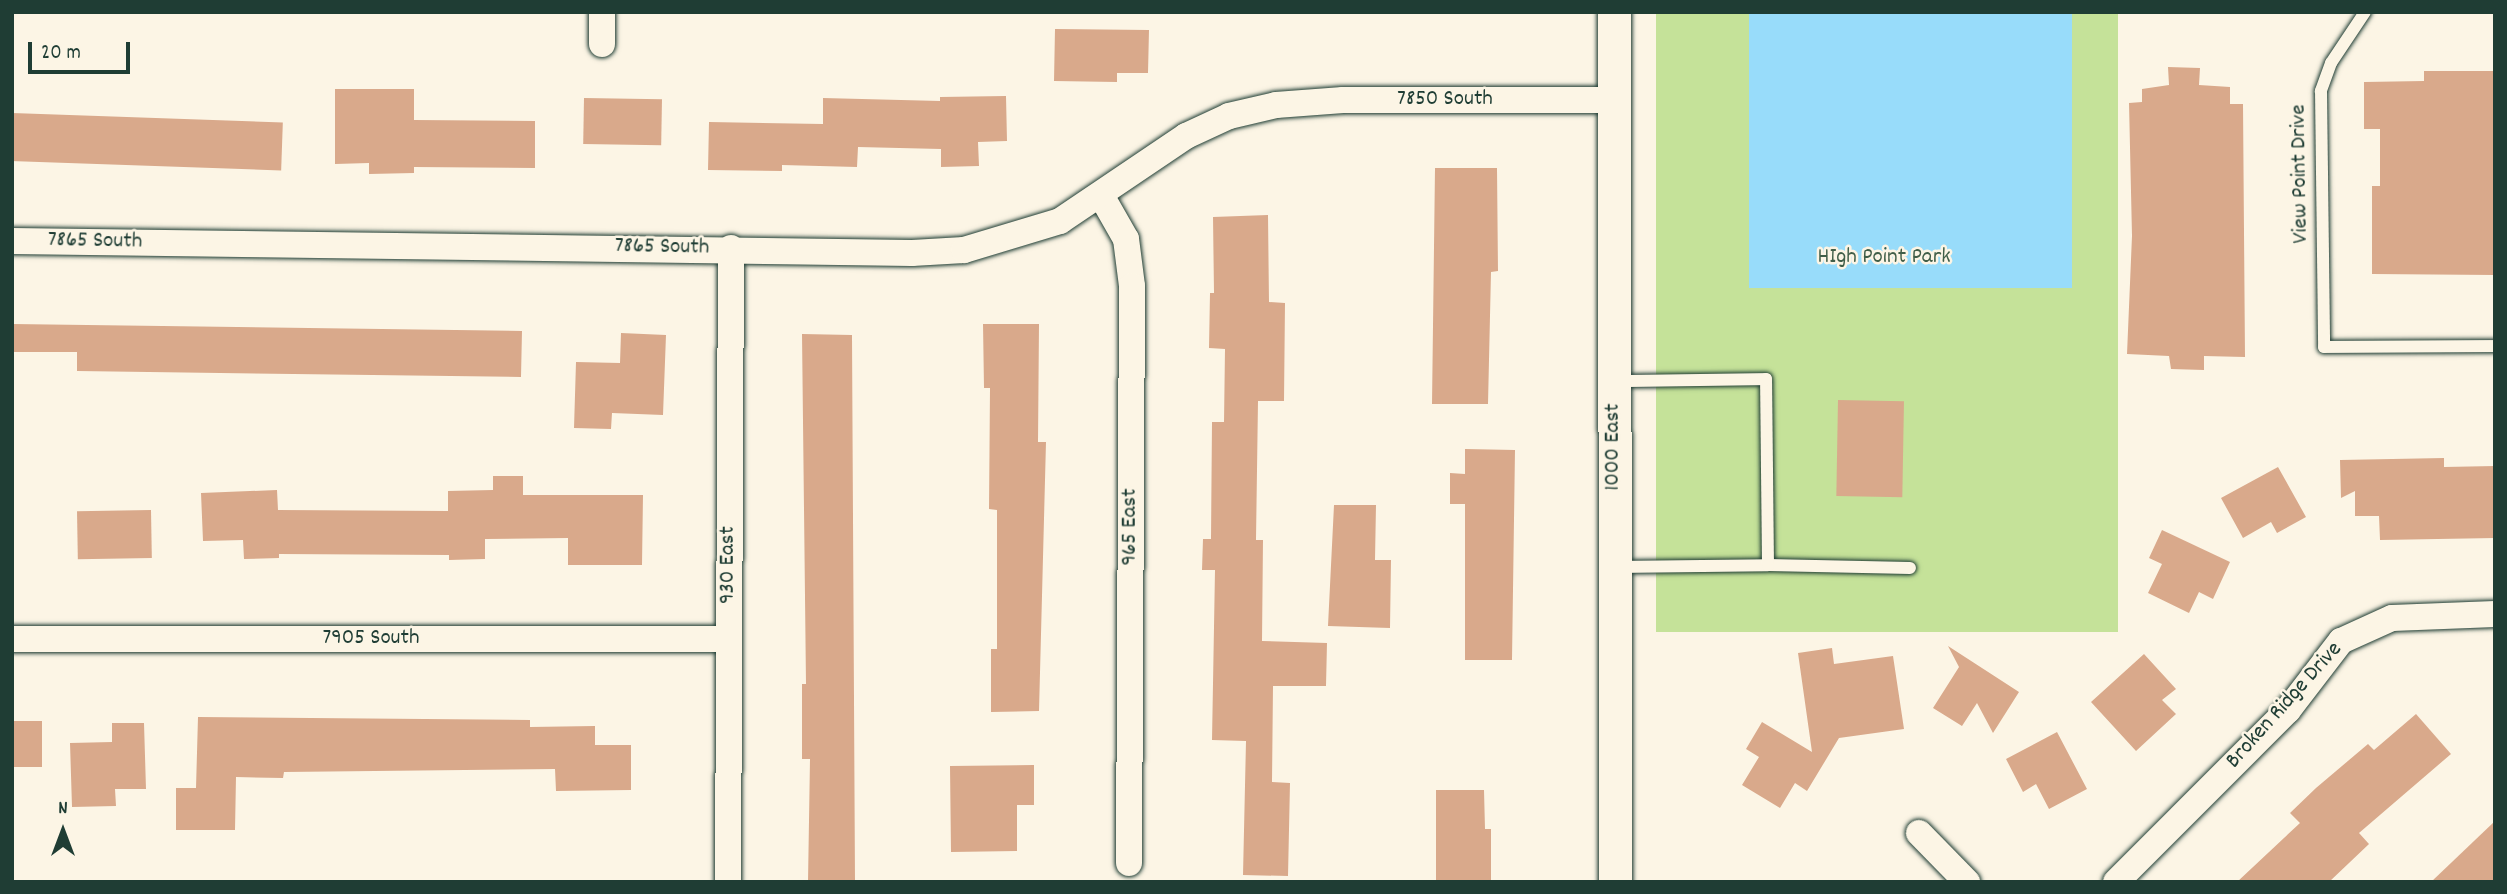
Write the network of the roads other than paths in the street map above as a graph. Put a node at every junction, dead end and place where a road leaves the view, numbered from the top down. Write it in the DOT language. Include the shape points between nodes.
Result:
graph roads {
  1 [pos="602,12"];
  2 [pos="1614,12"];
  3 [pos="2365,12"];
  4 [pos="602,44"];
  5 [pos="1614,100"];
  6 [pos="1276,104"];
  7 [pos="1102,197"];
  8 [pos="12,241"];
  9 [pos="731,248"];
  10 [pos="2495,346"];
  11 [pos="1614,381"];
  12 [pos="1768,565"];
  13 [pos="1615,567"];
  14 [pos="1910,568"];
  15 [pos="2495,614"];
  16 [pos="12,639"];
  17 [pos="729,639"];
  18 [pos="1919,833"];
  19 [pos="1129,863"];
  20 [pos="728,882"];
  21 [pos="1615,882"];
  22 [pos="1967,882"];
  23 [pos="2116,882"];
  1 -- 4 [label="street"];
  2 -- 5 [label="street, 1000 East"];
  3 -- 10 [label="lane, View Point Drive" via="2331,63 2321,90 2324,347"];
  5 -- 6 [label="street, 7850 South"];
  5 -- 11 [label="street, 1000 East"];
  6 -- 7 [label="street, 7865 South" via="1229,116 1186,136"];
  7 -- 9 [label="street, 7865 South" via="1060,221 964,250"];
  7 -- 19 [label="street, 965 East" via="1126,240 1132,286"];
  8 -- 9 [label="street, 7865 South"];
  9 -- 17 [label="street, 930 East"];
  11 -- 12 [label="lane" via="1766,379"];
  11 -- 13 [label="street, 1000 East"];
  12 -- 13 [label="lane"];
  12 -- 14 [label="lane"];
  13 -- 21 [label="street, 1000 East"];
  15 -- 23 [label="street, Broken Ridge Drive" via="2392,618 2341,641 2288,710"];
  16 -- 17 [label="street, 7905 South"];
  17 -- 20 [label="street, 930 East"];
  18 -- 22 [label="street"];
}
